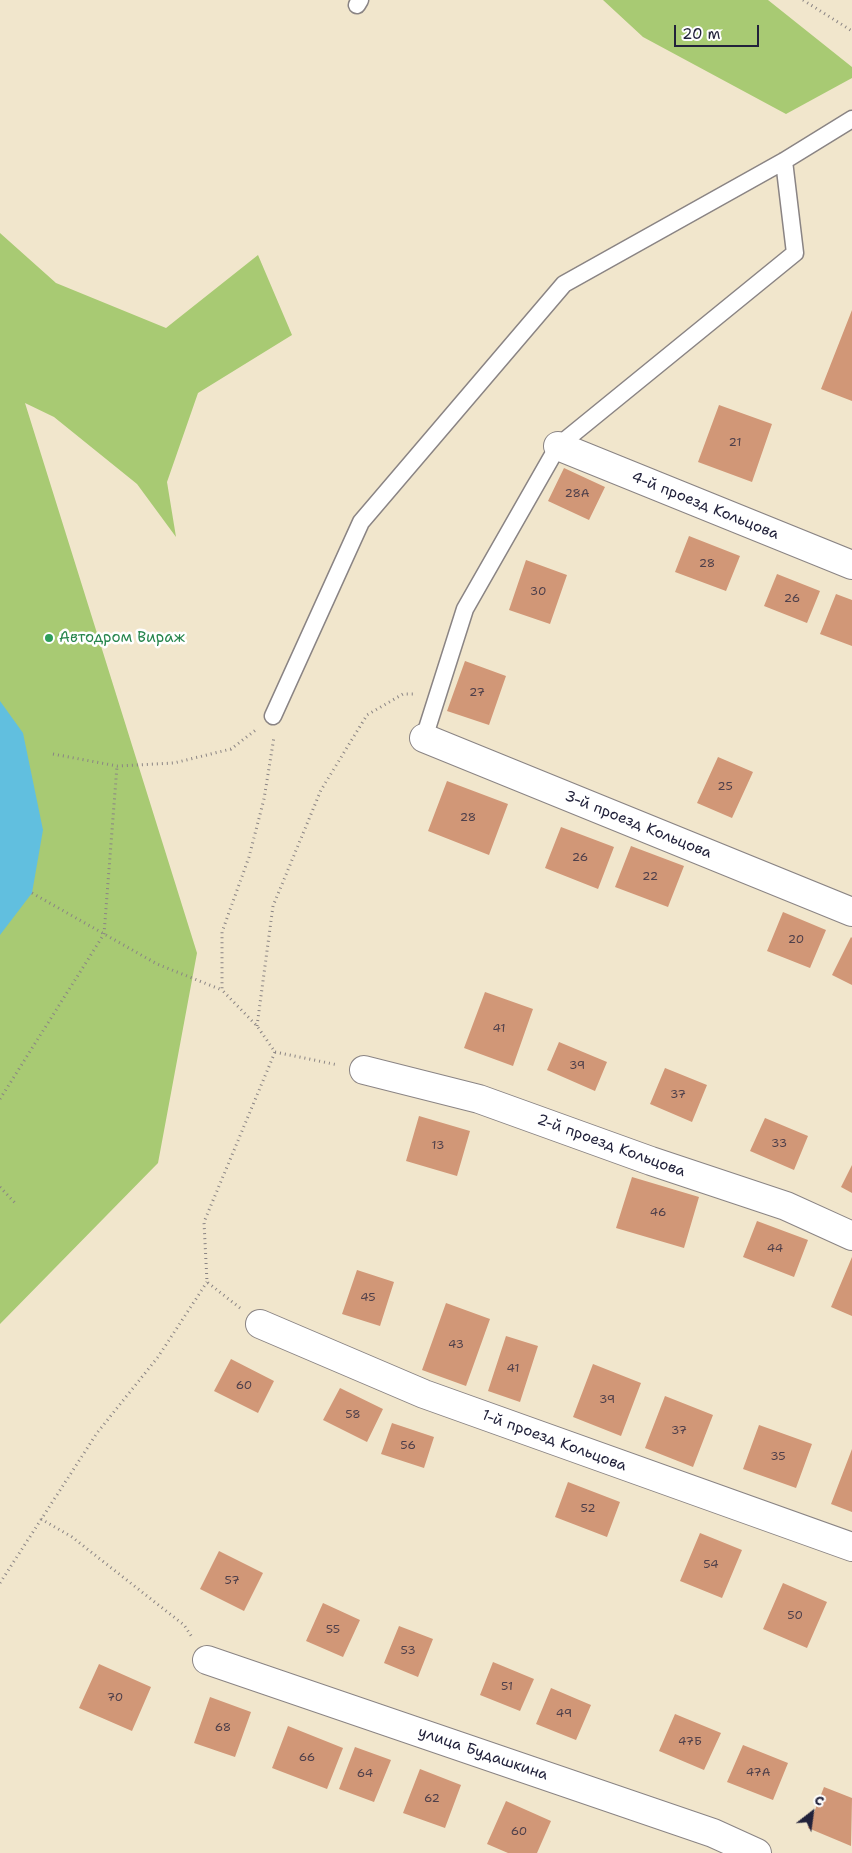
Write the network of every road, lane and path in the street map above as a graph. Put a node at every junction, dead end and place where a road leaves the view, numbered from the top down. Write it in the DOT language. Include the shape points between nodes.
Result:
graph roads {
  1 [pos="803,0"];
  2 [pos="852,31"];
  3 [pos="852,119"];
  4 [pos="784,161"];
  5 [pos="558,446"];
  6 [pos="852,565"];
  7 [pos="438,693"];
  8 [pos="273,716"];
  9 [pos="424,738"];
  10 [pos="53,754"];
  11 [pos="117,766"];
  12 [pos="32,893"];
  13 [pos="852,912"];
  14 [pos="104,934"];
  15 [pos="222,990"];
  16 [pos="257,1026"];
  17 [pos="275,1052"];
  18 [pos="364,1070"];
  19 [pos="0,1099"];
  20 [pos="0,1186"];
  21 [pos="17,1205"];
  22 [pos="852,1236"];
  23 [pos="208,1282"];
  24 [pos="260,1324"];
  25 [pos="41,1519"];
  26 [pos="852,1547"];
  27 [pos="0,1583"];
  28 [pos="207,1660"];
  29 [pos="756,1853"];
  1 -- 2 [label="path"];
  3 -- 4 [label="lane"];
  4 -- 5 [label="lane" via="795,253"];
  4 -- 8 [label="lane" via="564,284 361,522"];
  5 -- 6 [label="street, 4-й проезд Кольцова"];
  5 -- 7 [label="lane" via="465,609"];
  7 -- 9 [label="lane"];
  7 -- 16 [label="path" via="404,694 367,715 321,790 273,906"];
  8 -- 11 [label="path" via="231,749 174,763"];
  8 -- 15 [label="path" via="275,742 264,799 249,857 222,932"];
  9 -- 13 [label="street, 3-й проезд Кольцова"];
  10 -- 11 [label="path"];
  11 -- 14 [label="path"];
  12 -- 14 [label="path"];
  14 -- 15 [label="path" via="157,964"];
  14 -- 19 [label="path"];
  15 -- 16 [label="path"];
  16 -- 17 [label="path"];
  17 -- 18 [label="path"];
  17 -- 23 [label="path" via="204,1222"];
  18 -- 22 [label="street, 2-й проезд Кольцова" via="479,1099 786,1206"];
  20 -- 21 [label="path"];
  23 -- 24 [label="path"];
  23 -- 25 [label="path" via="158,1357 97,1433"];
  24 -- 26 [label="street, 1-й проезд Кольцова" via="424,1394"];
  25 -- 27 [label="path"];
  25 -- 28 [label="path" via="72,1537 184,1625"];
  28 -- 29 [label="street, улица Будашкина" via="713,1833"];
}
